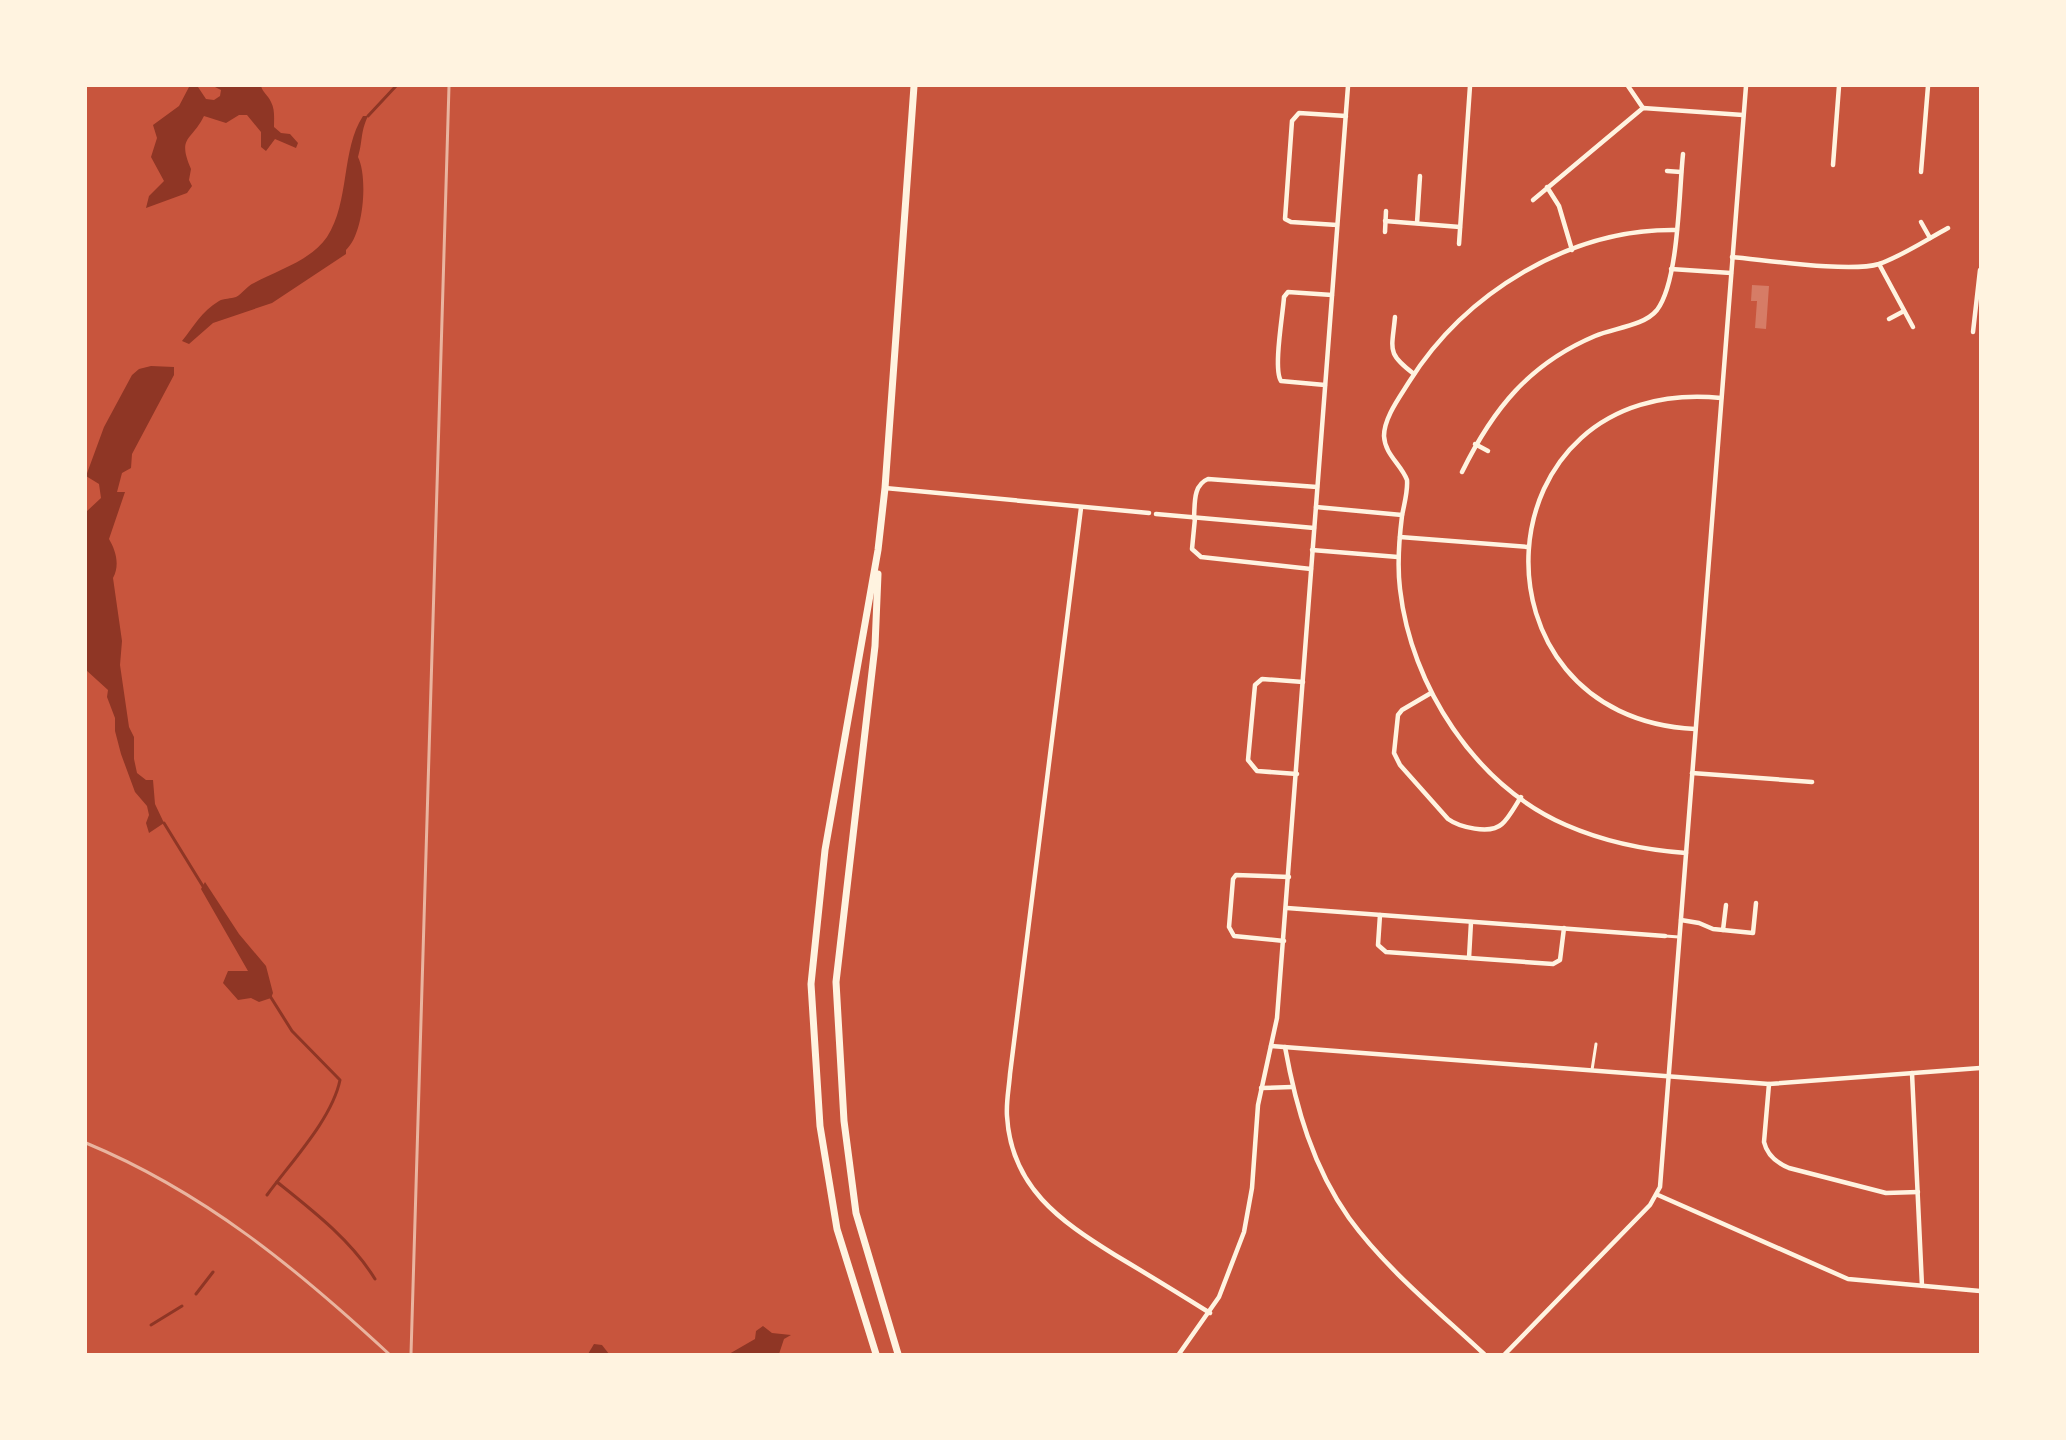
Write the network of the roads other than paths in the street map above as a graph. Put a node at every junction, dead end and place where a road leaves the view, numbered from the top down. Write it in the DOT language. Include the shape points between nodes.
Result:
graph roads {
  1 [pos="914,86"];
  2 [pos="1348,86"];
  3 [pos="1470,86"];
  4 [pos="1628,86"];
  5 [pos="1746,86"];
  6 [pos="1839,86"];
  7 [pos="1928,86"];
  8 [pos="1643,108"];
  9 [pos="1743,115"];
  10 [pos="1346,116"];
  11 [pos="1683,154"];
  12 [pos="1833,165"];
  13 [pos="1667,171"];
  14 [pos="1681,172"];
  15 [pos="1921,172"];
  16 [pos="1420,176"];
  17 [pos="1547,188"];
  18 [pos="1533,200"];
  19 [pos="1386,211"];
  20 [pos="1385,221"];
  21 [pos="1921,222"];
  22 [pos="1417,223"];
  23 [pos="1337,225"];
  24 [pos="1460,227"];
  25 [pos="1948,228"];
  26 [pos="1677,230"];
  27 [pos="1385,232"];
  28 [pos="1930,238"];
  29 [pos="1459,244"];
  30 [pos="1572,250"];
  31 [pos="1732,257"];
  32 [pos="1879,264"];
  33 [pos="1671,270"];
  34 [pos="1980,270"];
  35 [pos="1731,273"];
  36 [pos="1332,295"];
  37 [pos="1904,311"];
  38 [pos="1395,317"];
  39 [pos="1889,320"];
  40 [pos="1978,320"];
  41 [pos="1913,327"];
  42 [pos="1973,332"];
  43 [pos="1414,374"];
  44 [pos="1325,385"];
  45 [pos="1721,398"];
  46 [pos="1476,444"];
  47 [pos="1488,451"];
  48 [pos="1462,472"];
  49 [pos="1317,488"];
  50 [pos="885,489"];
  51 [pos="1316,507"];
  52 [pos="1081,508"];
  53 [pos="1149,513"];
  54 [pos="1156,514"];
  55 [pos="1402,515"];
  56 [pos="1194,518"];
  57 [pos="1314,528"];
  58 [pos="1400,537"];
  59 [pos="1528,547"];
  60 [pos="878,550"];
  61 [pos="1312,550"];
  62 [pos="1398,557"];
  63 [pos="1311,569"];
  64 [pos="1303,682"];
  65 [pos="1431,693"];
  66 [pos="1695,729"];
  67 [pos="1692,773"];
  68 [pos="1297,774"];
  69 [pos="1812,782"];
  70 [pos="1521,797"];
  71 [pos="1686,853"];
  72 [pos="1289,877"];
  73 [pos="1756,903"];
  74 [pos="1726,905"];
  75 [pos="1287,908"];
  76 [pos="1380,915"];
  77 [pos="1681,920"];
  78 [pos="1472,922"];
  79 [pos="1564,928"];
  80 [pos="1724,930"];
  81 [pos="1665,936"];
  82 [pos="1679,938"];
  83 [pos="1284,941"];
  84 [pos="1469,958"];
  85 [pos="1596,1044"];
  86 [pos="1271,1046"];
  87 [pos="1285,1047"];
  88 [pos="1980,1068"];
  89 [pos="1592,1070"];
  90 [pos="1912,1073"];
  91 [pos="1669,1076"];
  92 [pos="1769,1084"];
  93 [pos="1292,1087"];
  94 [pos="1261,1088"];
  95 [pos="1918,1192"];
  96 [pos="1658,1195"];
  97 [pos="1922,1286"];
  98 [pos="1980,1291"];
  99 [pos="1210,1313"];
  100 [pos="876,1354"];
  101 [pos="898,1354"];
  102 [pos="1179,1354"];
  103 [pos="1484,1354"];
  104 [pos="1505,1354"];
  1 -- 50 [label="main road"];
  2 -- 10 [label="street"];
  3 -- 24 [label="street"];
  4 -- 8 [label="street"];
  5 -- 9 [label="street"];
  6 -- 12 [label="street"];
  7 -- 15 [label="street"];
  8 -- 9 [label="street"];
  8 -- 17 [label="street"];
  9 -- 31 [label="street"];
  10 -- 23 [label="street"];
  10 -- 23 [label="street" via="1299,113 1292,121 1284,217 1291,222"];
  11 -- 14 [label="street"];
  13 -- 14 [label="street"];
  14 -- 26 [label="street"];
  16 -- 22 [label="street"];
  17 -- 18 [label="street"];
  17 -- 30 [label="street" via="1559,206"];
  19 -- 20 [label="street"];
  20 -- 22 [label="street"];
  20 -- 27 [label="street"];
  21 -- 28 [label="street"];
  22 -- 24 [label="street"];
  23 -- 36 [label="street"];
  24 -- 29 [label="street"];
  25 -- 28 [label="street"];
  26 -- 30 [label="street" via="1616,235"];
  26 -- 33 [label="street"];
  28 -- 32 [label="street"];
  30 -- 43 [label="street" via="1527,270 1476,305 1447,332"];
  31 -- 32 [label="street" via="1853,267"];
  31 -- 35 [label="street"];
  32 -- 37 [label="street"];
  33 -- 35 [label="street"];
  33 -- 46 [label="street" via="1662,303 1649,317 1591,338 1545,364 1503,404"];
  34 -- 40 [label="street"];
  35 -- 45 [label="street"];
  36 -- 44 [label="street"];
  36 -- 44 [label="street" via="1290,291 1285,295 1279,356 1281,381"];
  37 -- 39 [label="street"];
  37 -- 41 [label="street"];
  38 -- 43 [label="street" via="1393,354"];
  40 -- 42 [label="street"];
  43 -- 55 [label="street" via="1385,430 1388,451 1407,480"];
  44 -- 49 [label="street"];
  45 -- 59 [label="street" via="1691,396 1651,402 1622,412 1594,429 1569,452 1542,492"];
  45 -- 66 [label="street"];
  46 -- 47 [label="street"];
  46 -- 48 [label="street"];
  49 -- 51 [label="street"];
  49 -- 56 [label="street" via="1208,479 1197,490"];
  50 -- 52 [label="street"];
  50 -- 60 [label="main road"];
  51 -- 55 [label="street"];
  51 -- 57 [label="street"];
  52 -- 53 [label="street"];
  52 -- 99 [label="street" via="1010,1074 1008,1124 1020,1166 1049,1209 1088,1238"];
  54 -- 56 [label="street"];
  55 -- 58 [label="street"];
  56 -- 57 [label="street"];
  56 -- 63 [label="street" via="1192,549 1201,557"];
  57 -- 61 [label="street"];
  58 -- 59 [label="street"];
  58 -- 62 [label="street"];
  59 -- 66 [label="street" via="1531,590 1545,637 1573,676 1592,694 1631,716"];
  60 -- 100 [label="main road" via="825,850 811,984 820,1126 837,1229"];
  60 -- 101 [label="main road" via="875,646 836,982 844,1121 856,1213"];
  61 -- 62 [label="street"];
  61 -- 63 [label="street"];
  62 -- 65 [label="street" via="1408,633"];
  63 -- 64 [label="street"];
  64 -- 68 [label="street"];
  64 -- 68 [label="street" via="1262,679 1255,685 1248,760 1257,771"];
  65 -- 70 [label="street" via="1470,751"];
  65 -- 70 [label="street" via="1398,715 1394,753 1400,765 1448,819 1458,825 1491,829 1501,826"];
  66 -- 67 [label="street"];
  67 -- 69 [label="street"];
  67 -- 71 [label="street"];
  68 -- 72 [label="street"];
  70 -- 71 [label="street" via="1557,821 1595,837 1638,848"];
  71 -- 77 [label="street"];
  72 -- 75 [label="street"];
  72 -- 83 [label="street" via="1236,875 1229,927 1234,936"];
  73 -- 80 [label="street" via="1754,933"];
  74 -- 80 [label="street"];
  75 -- 76 [label="street"];
  75 -- 83 [label="street"];
  76 -- 78 [label="street"];
  76 -- 84 [label="street" via="1378,945 1382,951"];
  77 -- 80 [label="street"];
  77 -- 82 [label="street"];
  78 -- 79 [label="street"];
  78 -- 84 [label="street"];
  79 -- 81 [label="street"];
  79 -- 84 [label="street" via="1562,955 1557,963"];
  81 -- 82 [label="street"];
  82 -- 91 [label="street"];
  83 -- 86 [label="street"];
  85 -- 89 [label="street"];
  86 -- 87 [label="street"];
  86 -- 94 [label="street"];
  87 -- 89 [label="street"];
  87 -- 93 [label="street"];
  88 -- 90 [label="street"];
  89 -- 91 [label="street"];
  90 -- 92 [label="street"];
  90 -- 95 [label="street"];
  91 -- 92 [label="street"];
  91 -- 96 [label="street"];
  92 -- 95 [label="street" via="1764,1142 1780,1164 1876,1191"];
  93 -- 94 [label="street"];
  93 -- 103 [label="street" via="1320,1168 1348,1216 1389,1265"];
  94 -- 99 [label="street" via="1248,1214 1230,1271"];
  95 -- 97 [label="street"];
  96 -- 97 [label="street" via="1839,1276"];
  96 -- 104 [label="street"];
  97 -- 98 [label="street"];
  99 -- 102 [label="street"];
}
